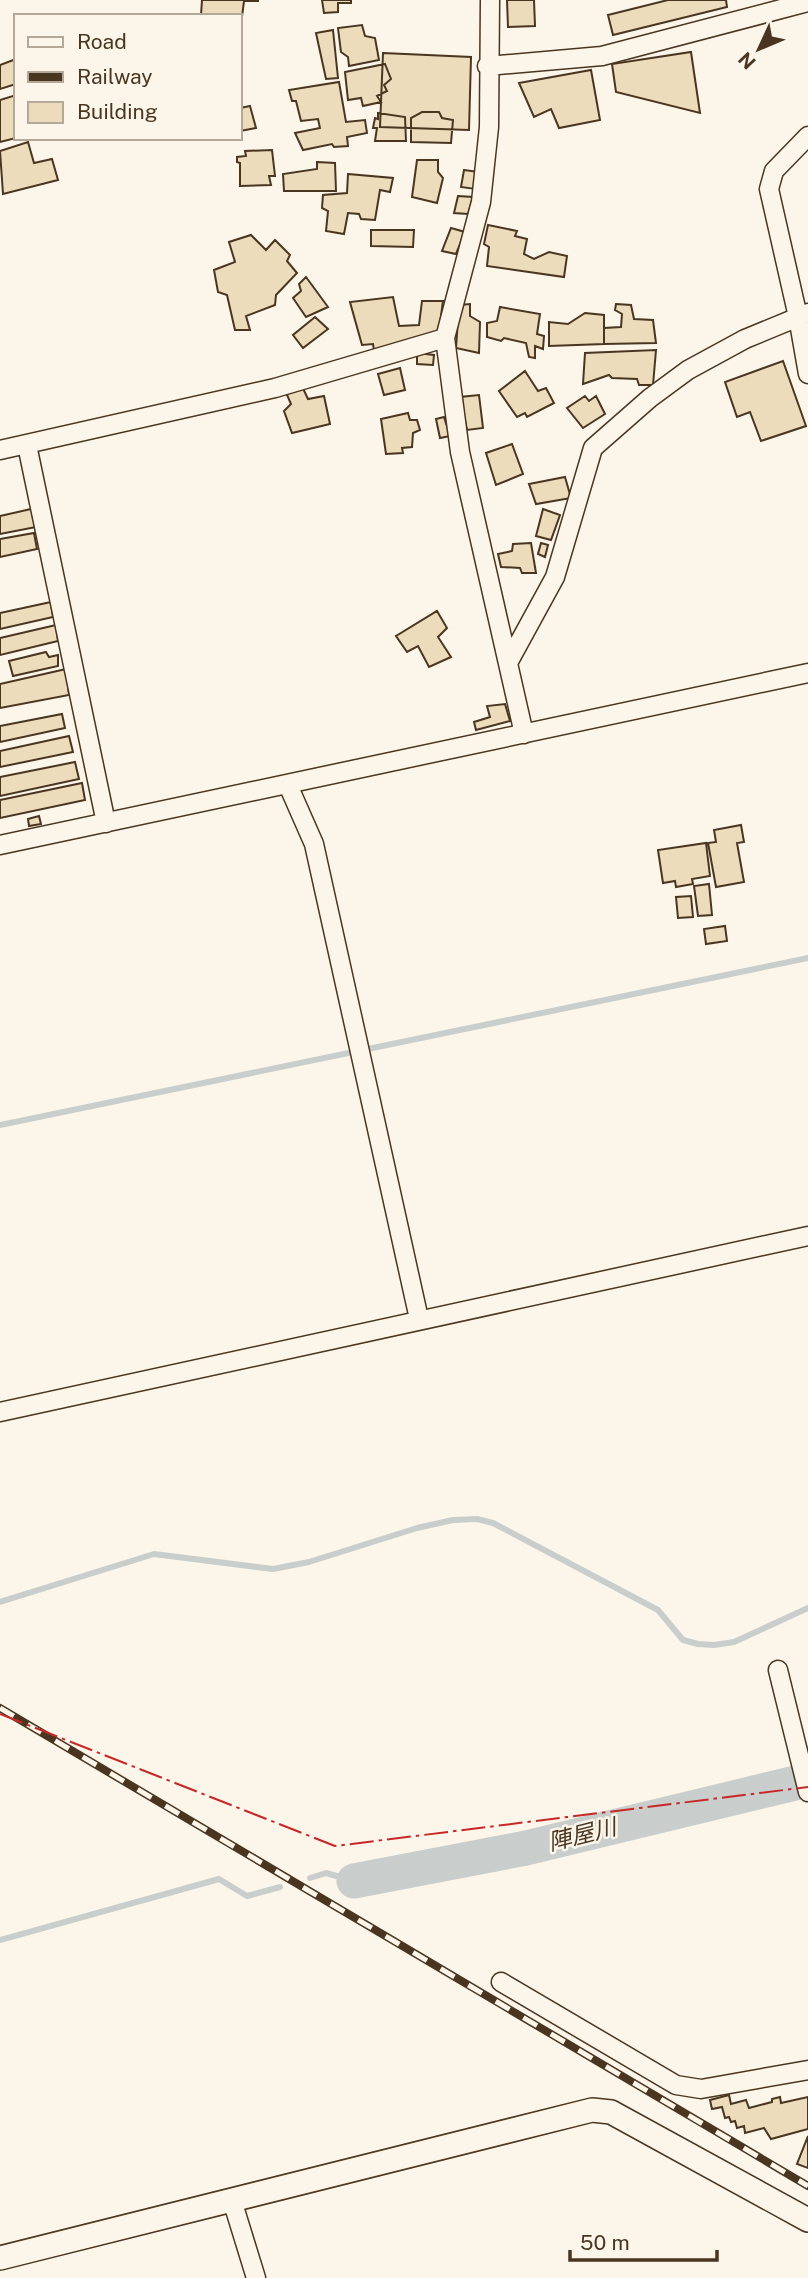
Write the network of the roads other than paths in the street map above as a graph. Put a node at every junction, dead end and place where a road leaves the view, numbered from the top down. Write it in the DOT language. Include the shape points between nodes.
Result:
graph roads {
  1 [pos="490,0"];
  2 [pos="808,2"];
  3 [pos="488,66"];
  4 [pos="808,136"];
  5 [pos="803,315"];
  6 [pos="445,338"];
  7 [pos="808,374"];
  8 [pos="27,445"];
  9 [pos="0,450"];
  10 [pos="508,663"];
  11 [pos="808,673"];
  12 [pos="524,734"];
  13 [pos="288,785"];
  14 [pos="106,823"];
  15 [pos="0,845"];
  16 [pos="808,1236"];
  17 [pos="419,1319"];
  18 [pos="0,1412"];
  19 [pos="778,1670"];
  20 [pos="808,1792"];
  21 [pos="501,1982"];
  22 [pos="808,2070"];
  23 [pos="232,2200"];
  24 [pos="808,2220"];
  25 [pos="0,2258"];
  26 [pos="256,2278"];
  1 -- 3 [label="street"];
  2 -- 3 [label="street" via="602,56"];
  3 -- 6 [label="street" via="489,127 481,202"];
  4 -- 5 [label="street" via="774,170 769,190"];
  5 -- 7 [label="street"];
  5 -- 10 [label="street" via="688,370 593,448 555,577"];
  6 -- 8 [label="street" via="275,388"];
  6 -- 10 [label="street" via="460,452"];
  8 -- 9 [label="street"];
  8 -- 14 [label="street"];
  10 -- 12 [label="street"];
  11 -- 12 [label="street"];
  12 -- 13 [label="street"];
  13 -- 14 [label="street"];
  13 -- 17 [label="street" via="314,844"];
  14 -- 15 [label="street"];
  16 -- 17 [label="street"];
  17 -- 18 [label="street"];
  19 -- 20 [label="street"];
  21 -- 22 [label="street" via="676,2085 701,2089"];
  23 -- 24 [label="street" via="592,2110 611,2112"];
  23 -- 25 [label="street"];
  23 -- 26 [label="street"];
}
